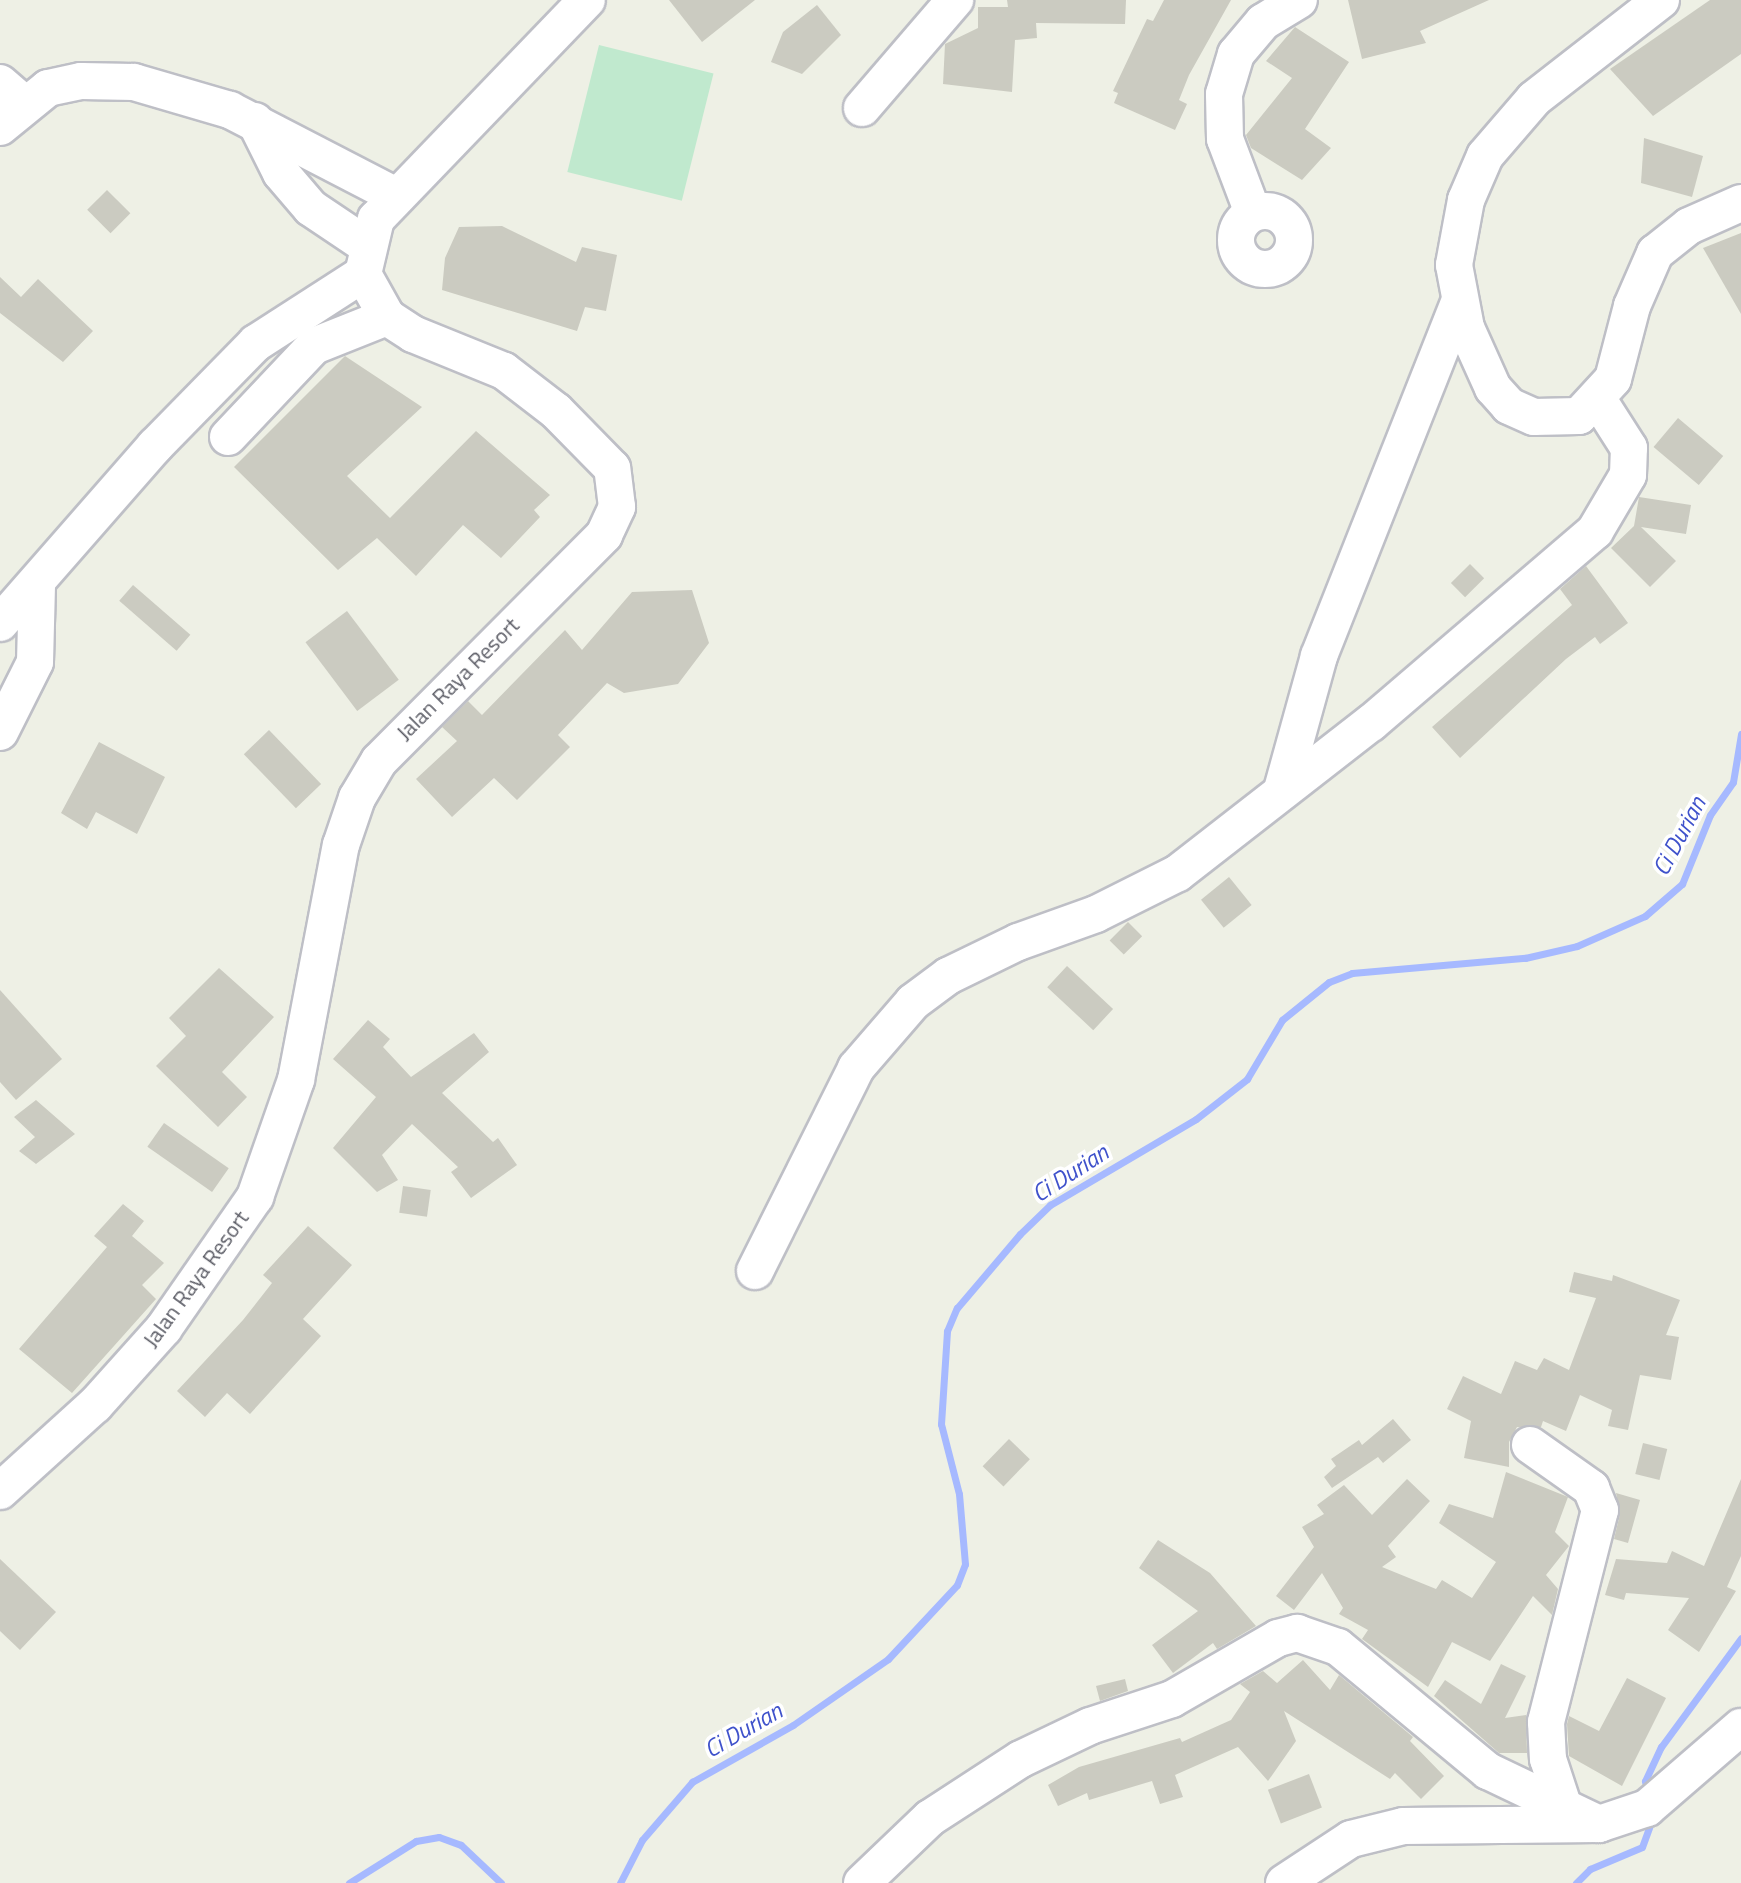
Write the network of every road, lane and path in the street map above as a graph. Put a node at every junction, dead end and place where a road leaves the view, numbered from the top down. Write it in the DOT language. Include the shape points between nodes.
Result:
graph roads {
  1 [pos="587,0"];
  2 [pos="955,0"];
  3 [pos="1299,0"];
  4 [pos="1661,0"];
  5 [pos="8,105"];
  6 [pos="862,108"];
  7 [pos="255,121"];
  8 [pos="396,196"];
  9 [pos="1741,203"];
  10 [pos="1253,213"];
  11 [pos="365,260"];
  12 [pos="1458,305"];
  13 [pos="387,317"];
  14 [pos="1599,401"];
  15 [pos="228,437"];
  16 [pos="37,584"];
  17 [pos="0,623"];
  18 [pos="0,732"];
  19 [pos="1283,786"];
  20 [pos="755,1271"];
  21 [pos="1530,1445"];
  22 [pos="0,1491"];
  23 [pos="1741,1727"];
  24 [pos="1565,1811"];
  25 [pos="1599,1824"];
  26 [pos="862,1883"];
  27 [pos="1284,1883"];
  1 -- 8 [label="street"];
  2 -- 6 [label="street" via="909,46"];
  3 -- 10 [label="street" via="1263,22 1236,54 1224,94 1225,139"];
  4 -- 12 [label="street" via="1534,99 1485,156 1457,235"];
  5 -- 7 [label="street" via="81,81 134,82"];
  7 -- 8 [label="street"];
  7 -- 11 [label="street" via="281,173"];
  8 -- 11 [label="street" via="376,219"];
  9 -- 14 [label="street" via="1689,226 1655,253 1632,306 1622,358"];
  11 -- 13 [label="street"];
  11 -- 16 [label="street" via="256,343 155,446"];
  12 -- 14 [label="street" via="1479,360 1509,406 1558,419 1579,416"];
  12 -- 19 [label="street" via="1319,656"];
  13 -- 15 [label="street" via="314,346"];
  13 -- 22 [label="street, Jalan Raya Resort" via="413,334 504,371 556,411 612,468 617,507 604,535 379,761 341,845 296,1080 255,1197 164,1328 95,1405"];
  14 -- 19 [label="street" via="1629,448 1628,475 1595,531 1371,723"];
  16 -- 17 [label="street"];
  16 -- 18 [label="street" via="35,662"];
  19 -- 20 [label="street" via="1149,891 1018,942 948,976 913,1002 856,1068"];
  21 -- 24 [label="street" via="1591,1488 1600,1510 1546,1722 1548,1759"];
  23 -- 25 [label="street" via="1677,1788 1647,1808"];
  24 -- 25 [label="street"];
  24 -- 26 [label="street" via="1464,1753 1338,1647 1297,1633 1278,1638 1172,1699 1090,1726 1021,1759 930,1818"];
  25 -- 27 [label="street" via="1403,1826 1351,1839"];
}
